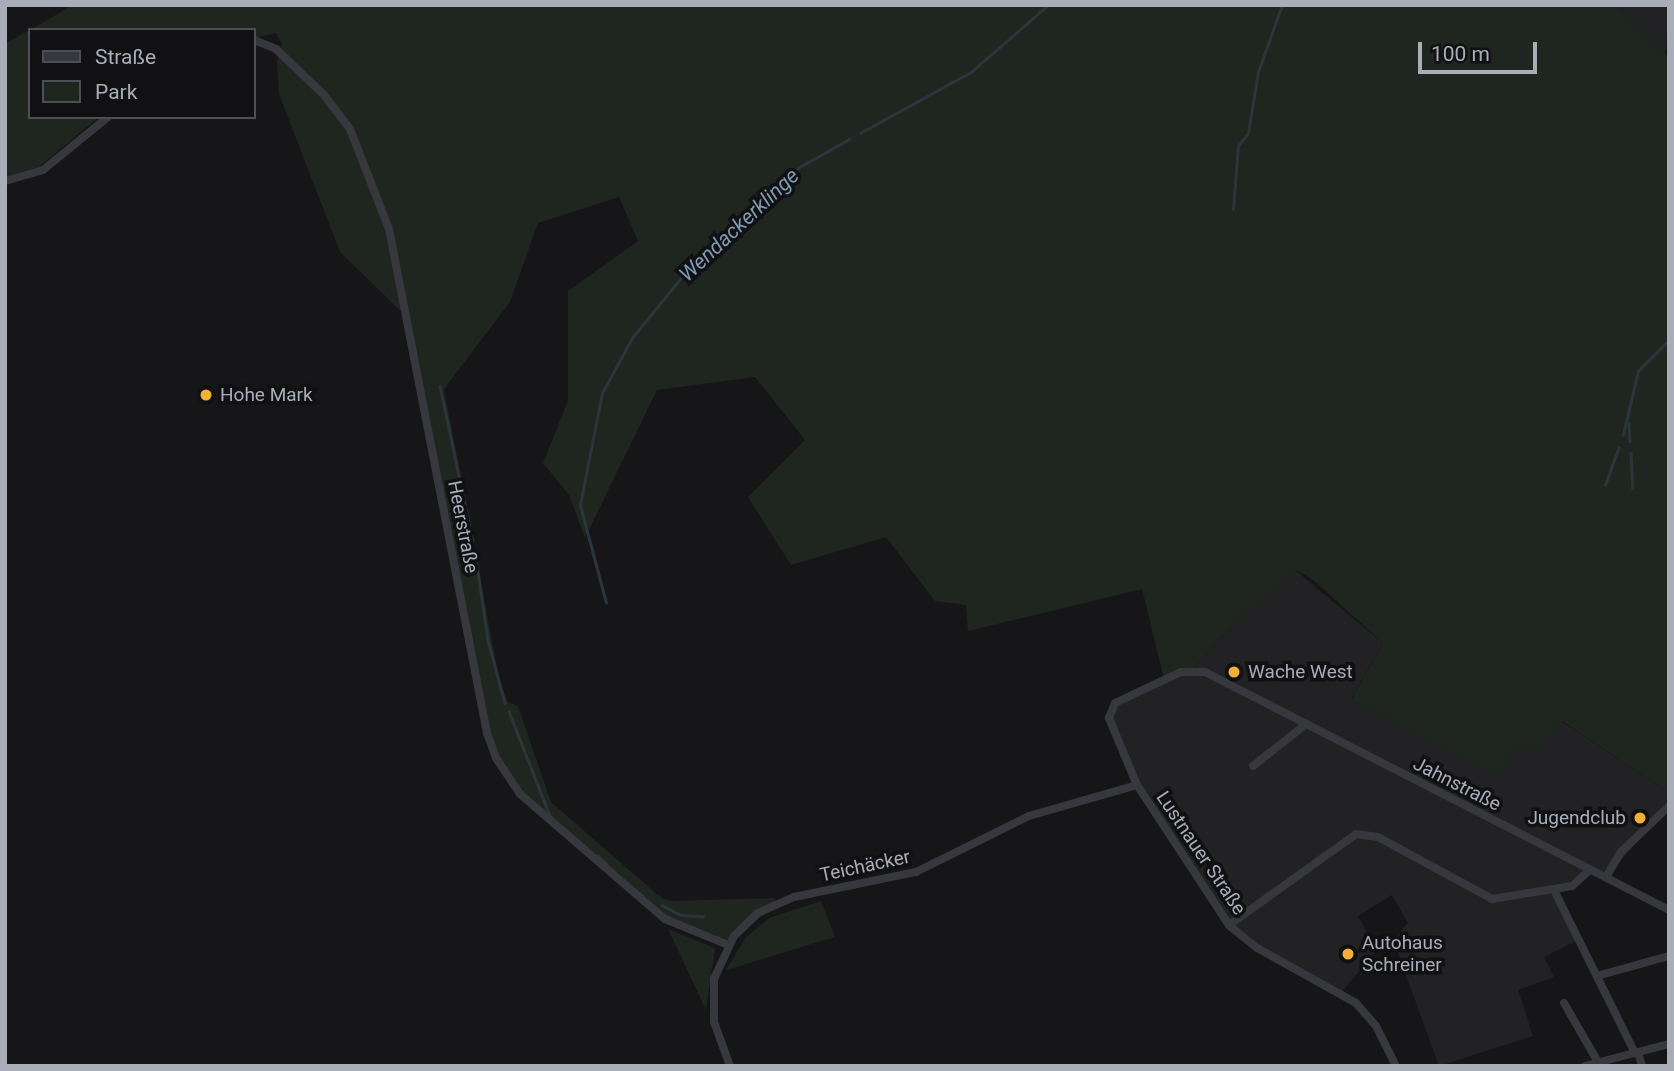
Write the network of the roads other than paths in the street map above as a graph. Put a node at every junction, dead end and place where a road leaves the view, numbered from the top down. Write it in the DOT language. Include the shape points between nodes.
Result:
graph roads {
  1 [pos="256,40"];
  2 [pos="106,119"];
  3 [pos="5,181"];
  4 [pos="1110,709"];
  5 [pos="1306,724"];
  6 [pos="1253,766"];
  7 [pos="1137,785"];
  8 [pos="1669,806"];
  9 [pos="1590,870"];
  10 [pos="1606,877"];
  11 [pos="1554,890"];
  12 [pos="1669,910"];
  13 [pos="1229,925"];
  14 [pos="728,945"];
  15 [pos="1669,956"];
  16 [pos="1597,976"];
  17 [pos="1564,1003"];
  18 [pos="1669,1044"];
  19 [pos="1636,1053"];
  20 [pos="1598,1062"];
  21 [pos="730,1066"];
  22 [pos="1396,1066"];
  23 [pos="1585,1066"];
  24 [pos="1642,1066"];
  1 -- 14 [label="street, Heerstraße" via="264,41 324,95 350,129 394,244 483,712 496,758 520,794 665,919"];
  2 -- 3 [label="street" via="43,170"];
  4 -- 5 [label="street, Jahnstraße" via="1146,688 1193,670"];
  4 -- 7 [label="street, Lustnauer Straße" via="1112,728"];
  5 -- 6 [label="street"];
  5 -- 9 [label="street, Jahnstraße"];
  7 -- 13 [label="street, Lustnauer Straße"];
  7 -- 14 [label="street, Teichäcker" via="1029,816 916,872 784,900 750,920"];
  8 -- 10 [label="street" via="1621,852"];
  9 -- 10 [label="street, Jahnstraße"];
  9 -- 11 [label="street" via="1577,883"];
  10 -- 12 [label="street, Jahnstraße"];
  11 -- 13 [label="street" via="1506,900 1486,898 1363,833 1343,840"];
  11 -- 16 [label="street"];
  13 -- 22 [label="street, Lustnauer Straße" via="1257,948 1356,1003 1381,1033"];
  14 -- 21 [label="street, Teichäcker" via="713,979 712,1000 714,1022"];
  15 -- 16 [label="street"];
  16 -- 19 [label="street"];
  17 -- 20 [label="street"];
  18 -- 19 [label="street"];
  19 -- 20 [label="street"];
  19 -- 24 [label="street"];
  20 -- 23 [label="street"];
}
